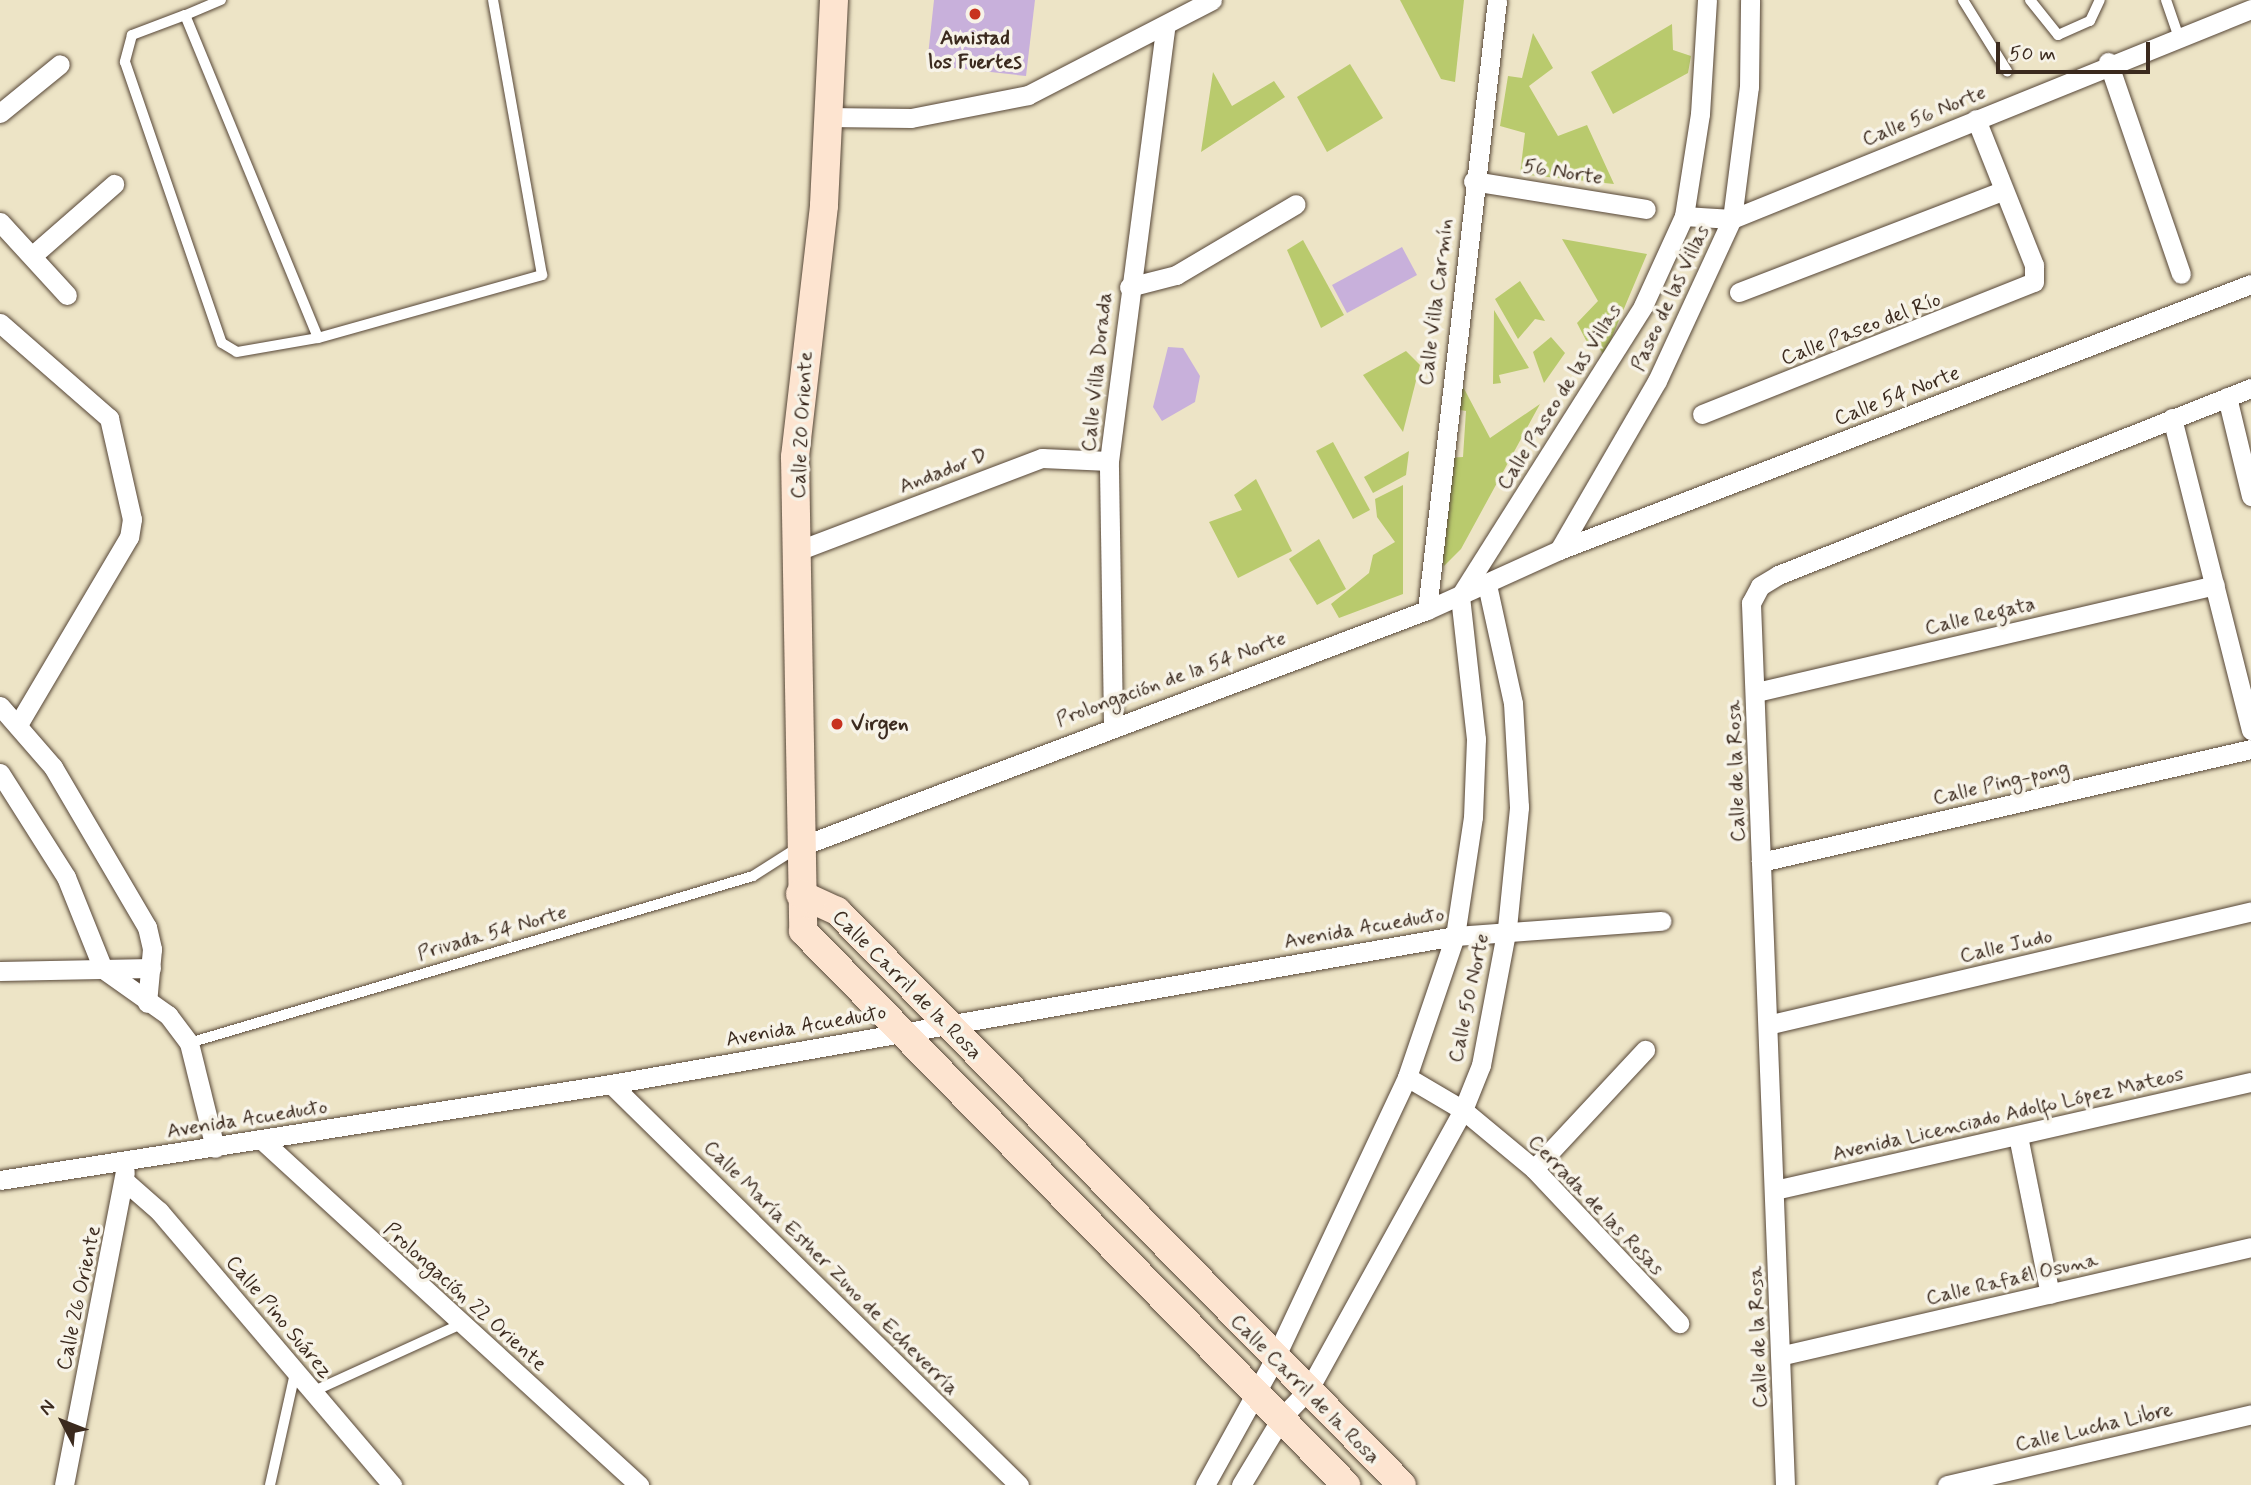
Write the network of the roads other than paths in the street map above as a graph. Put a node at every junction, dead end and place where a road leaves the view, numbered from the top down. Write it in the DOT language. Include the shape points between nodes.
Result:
graph roads {
  1 [pos="220,0"];
  2 [pos="494,0"];
  3 [pos="834,0"];
  4 [pos="1212,0"];
  5 [pos="1497,0"];
  6 [pos="1707,0"];
  7 [pos="1751,0"];
  8 [pos="1963,0"];
  9 [pos="2030,0"];
  10 [pos="2101,0"];
  11 [pos="2165,0"];
  12 [pos="2250,14"];
  13 [pos="186,15"];
  14 [pos="1165,28"];
  15 [pos="2178,35"];
  16 [pos="2108,62"];
  17 [pos="60,64"];
  18 [pos="2007,71"];
  19 [pos="0,113"];
  20 [pos="826,117"];
  21 [pos="1976,119"];
  22 [pos="1473,181"];
  23 [pos="114,184"];
  24 [pos="2002,191"];
  25 [pos="1296,204"];
  26 [pos="1646,209"];
  27 [pos="1684,216"];
  28 [pos="1732,219"];
  29 [pos="0,222"];
  30 [pos="33,255"];
  31 [pos="2181,274"];
  32 [pos="2251,284"];
  33 [pos="1129,286"];
  34 [pos="1739,292"];
  35 [pos="67,295"];
  36 [pos="1,323"];
  37 [pos="318,338"];
  38 [pos="2251,387"];
  39 [pos="2227,397"];
  40 [pos="1702,414"];
  41 [pos="2172,418"];
  42 [pos="1109,461"];
  43 [pos="2251,496"];
  44 [pos="797,551"];
  45 [pos="1559,551"];
  46 [pos="1487,585"];
  47 [pos="2215,585"];
  48 [pos="1460,596"];
  49 [pos="1427,610"];
  50 [pos="1756,692"];
  51 [pos="0,706"];
  52 [pos="19,723"];
  53 [pos="1113,723"];
  54 [pos="2251,730"];
  55 [pos="2251,749"];
  56 [pos="0,773"];
  57 [pos="799,847"];
  58 [pos="1761,862"];
  59 [pos="800,894"];
  60 [pos="2251,911"];
  61 [pos="1661,921"];
  62 [pos="1507,928"];
  63 [pos="1455,936"];
  64 [pos="151,968"];
  65 [pos="103,969"];
  66 [pos="0,971"];
  67 [pos="147,1003"];
  68 [pos="946,1024"];
  69 [pos="1771,1024"];
  70 [pos="901,1032"];
  71 [pos="189,1043"];
  72 [pos="1645,1050"];
  73 [pos="1407,1077"];
  74 [pos="2251,1082"];
  75 [pos="611,1084"];
  76 [pos="1463,1111"];
  77 [pos="2018,1136"];
  78 [pos="263,1141"];
  79 [pos="215,1148"];
  80 [pos="122,1161"];
  81 [pos="1534,1169"];
  82 [pos="0,1180"];
  83 [pos="127,1183"];
  84 [pos="1775,1190"];
  85 [pos="2251,1247"];
  86 [pos="2050,1294"];
  87 [pos="1679,1323"];
  88 [pos="459,1325"];
  89 [pos="1783,1354"];
  90 [pos="1274,1360"];
  91 [pos="295,1373"];
  92 [pos="1309,1389"];
  93 [pos="1254,1390"];
  94 [pos="311,1392"];
  95 [pos="2251,1414"];
  96 [pos="1282,1417"];
  97 [pos="64,1485"];
  98 [pos="270,1485"];
  99 [pos="392,1485"];
  100 [pos="639,1485"];
  101 [pos="1018,1485"];
  102 [pos="1205,1485"];
  103 [pos="1241,1485"];
  104 [pos="1346,1485"];
  105 [pos="1402,1485"];
  106 [pos="1785,1485"];
  107 [pos="1947,1485"];
  1 -- 13 [label="lane"];
  2 -- 37 [label="lane" via="542,275"];
  3 -- 20 [label="main road, Calle 20 Oriente"];
  4 -- 14 [label="street"];
  5 -- 22 [label="street, Calle Villa Carmín"];
  6 -- 27 [label="street, Paseo de las Villas" via="1700,114"];
  7 -- 28 [label="street, Paseo de las Villas" via="1749,87"];
  8 -- 18 [label="lane"];
  9 -- 10 [label="lane" via="2058,35 2090,21"];
  11 -- 15 [label="lane"];
  12 -- 15 [label="street, Calle 56 Norte"];
  13 -- 37 [label="lane"];
  13 -- 37 [label="lane" via="132,35 125,62 222,344 237,352"];
  14 -- 20 [label="street" via="1028,95 963,112"];
  14 -- 33 [label="street, Calle Villa Dorada"];
  15 -- 16 [label="street, Calle 56 Norte"];
  16 -- 21 [label="street, Calle 56 Norte"];
  16 -- 31 [label="street"];
  17 -- 19 [label="street"];
  20 -- 44 [label="main road, Calle 20 Oriente" via="824,205 795,457"];
  21 -- 24 [label="street"];
  21 -- 28 [label="street, Calle 56 Norte"];
  22 -- 26 [label="street, 56 Norte"];
  22 -- 49 [label="street, Calle Villa Carmín"];
  23 -- 30 [label="street"];
  24 -- 34 [label="street"];
  24 -- 40 [label="street, Calle Paseo del Río" via="2034,265 2034,282"];
  25 -- 33 [label="street" via="1175,275"];
  27 -- 28 [label="street"];
  27 -- 48 [label="street, Calle Paseo de las Villas" via="1643,306"];
  28 -- 45 [label="street, Paseo de las Villas" via="1663,369"];
  29 -- 30 [label="street"];
  30 -- 35 [label="street"];
  32 -- 45 [label="street, Calle 54 Norte"];
  33 -- 42 [label="street, Calle Villa Dorada"];
  36 -- 52 [label="street" via="109,418 132,519 129,537"];
  38 -- 39 [label="street, Calle de la Rosa"];
  39 -- 41 [label="street, Calle de la Rosa"];
  39 -- 43 [label="street"];
  41 -- 47 [label="street"];
  41 -- 50 [label="street, Calle de la Rosa" via="1760,586 1751,603"];
  42 -- 44 [label="street, Andador D" via="1042,458"];
  42 -- 53 [label="street, Calle Villa Dorada"];
  44 -- 57 [label="main road, Calle 20 Oriente"];
  45 -- 46 [label="street, Prolongación de la 54 Norte"];
  46 -- 48 [label="street, Prolongación de la 54 Norte"];
  46 -- 62 [label="street, Calle 50 Norte" via="1520,756"];
  47 -- 50 [label="street, Calle Regata"];
  47 -- 54 [label="street"];
  48 -- 49 [label="street, Prolongación de la 54 Norte"];
  48 -- 63 [label="street, Calle 50 Norte" via="1476,739"];
  49 -- 53 [label="street, Prolongación de la 54 Norte"];
  50 -- 58 [label="street, Calle de la Rosa"];
  51 -- 52 [label="street"];
  52 -- 64 [label="street" via="68,792 146,926"];
  53 -- 57 [label="street, Prolongación de la 54 Norte"];
  55 -- 58 [label="street, Calle Ping-pong"];
  56 -- 65 [label="street" via="66,877"];
  57 -- 59 [label="main road, Calle 20 Oriente"];
  57 -- 71 [label="lane, Privada 54 Norte" via="753,876"];
  58 -- 69 [label="street, Calle de la Rosa"];
  59 -- 68 [label="main road, Calle Carril de la Rosa" via="837,911"];
  59 -- 70 [label="main road, Calle Carril de la Rosa" via="803,931"];
  60 -- 69 [label="street, Calle Judo"];
  61 -- 62 [label="street, Avenida Acueducto"];
  62 -- 63 [label="street, Avenida Acueducto"];
  62 -- 76 [label="street, Calle 50 Norte" via="1481,1065"];
  63 -- 68 [label="street, Avenida Acueducto"];
  63 -- 73 [label="street, Calle 50 Norte"];
  64 -- 65 [label="street"];
  64 -- 67 [label="street"];
  65 -- 66 [label="street"];
  65 -- 67 [label="street"];
  67 -- 71 [label="street" via="168,1015"];
  68 -- 70 [label="street, Avenida Acueducto"];
  68 -- 90 [label="main road, Calle Carril de la Rosa"];
  69 -- 84 [label="street, Calle de la Rosa"];
  70 -- 75 [label="street, Avenida Acueducto"];
  70 -- 93 [label="main road, Calle Carril de la Rosa"];
  71 -- 79 [label="street"];
  72 -- 81 [label="street"];
  73 -- 76 [label="street, Cerrada de las Rosas"];
  73 -- 90 [label="street, Calle 50 Norte"];
  74 -- 77 [label="street, Avenida Licenciado Adolfo López Mateos"];
  75 -- 78 [label="street, Avenida Acueducto"];
  75 -- 101 [label="street, Calle María Esther Zuno de Echeverría"];
  76 -- 81 [label="street, Cerrada de las Rosas"];
  76 -- 92 [label="street, Calle 50 Norte"];
  77 -- 84 [label="street, Avenida Licenciado Adolfo López Mateos"];
  77 -- 86 [label="street"];
  78 -- 79 [label="street, Avenida Acueducto"];
  78 -- 88 [label="street, Prolongación 22 Oriente"];
  79 -- 80 [label="street, Avenida Acueducto"];
  80 -- 82 [label="street, Avenida Acueducto"];
  80 -- 83 [label="street, Calle 26 Oriente"];
  81 -- 87 [label="street, Cerrada de las Rosas"];
  83 -- 91 [label="street, Calle Pino Suárez" via="159,1211"];
  83 -- 97 [label="street, Calle 26 Oriente"];
  84 -- 89 [label="street, Calle de la Rosa"];
  85 -- 86 [label="street, Calle Rafaél Osuna"];
  86 -- 89 [label="street, Calle Rafaél Osuna"];
  88 -- 94 [label="lane"];
  88 -- 100 [label="street, Prolongación 22 Oriente"];
  89 -- 106 [label="street, Calle de la Rosa"];
  90 -- 92 [label="main road, Calle Carril de la Rosa"];
  90 -- 93 [label="street, Calle 50 Norte"];
  91 -- 94 [label="street, Calle Pino Suárez"];
  91 -- 98 [label="lane"];
  92 -- 96 [label="street, Calle 50 Norte"];
  92 -- 105 [label="main road, Calle Carril de la Rosa"];
  93 -- 96 [label="main road, Calle Carril de la Rosa"];
  93 -- 102 [label="street, Calle 50 Norte"];
  94 -- 99 [label="street, Calle Pino Suárez"];
  95 -- 107 [label="street, Calle Lucha Libre"];
  96 -- 103 [label="street, Calle 50 Norte"];
  96 -- 104 [label="main road, Calle Carril de la Rosa"];
}
